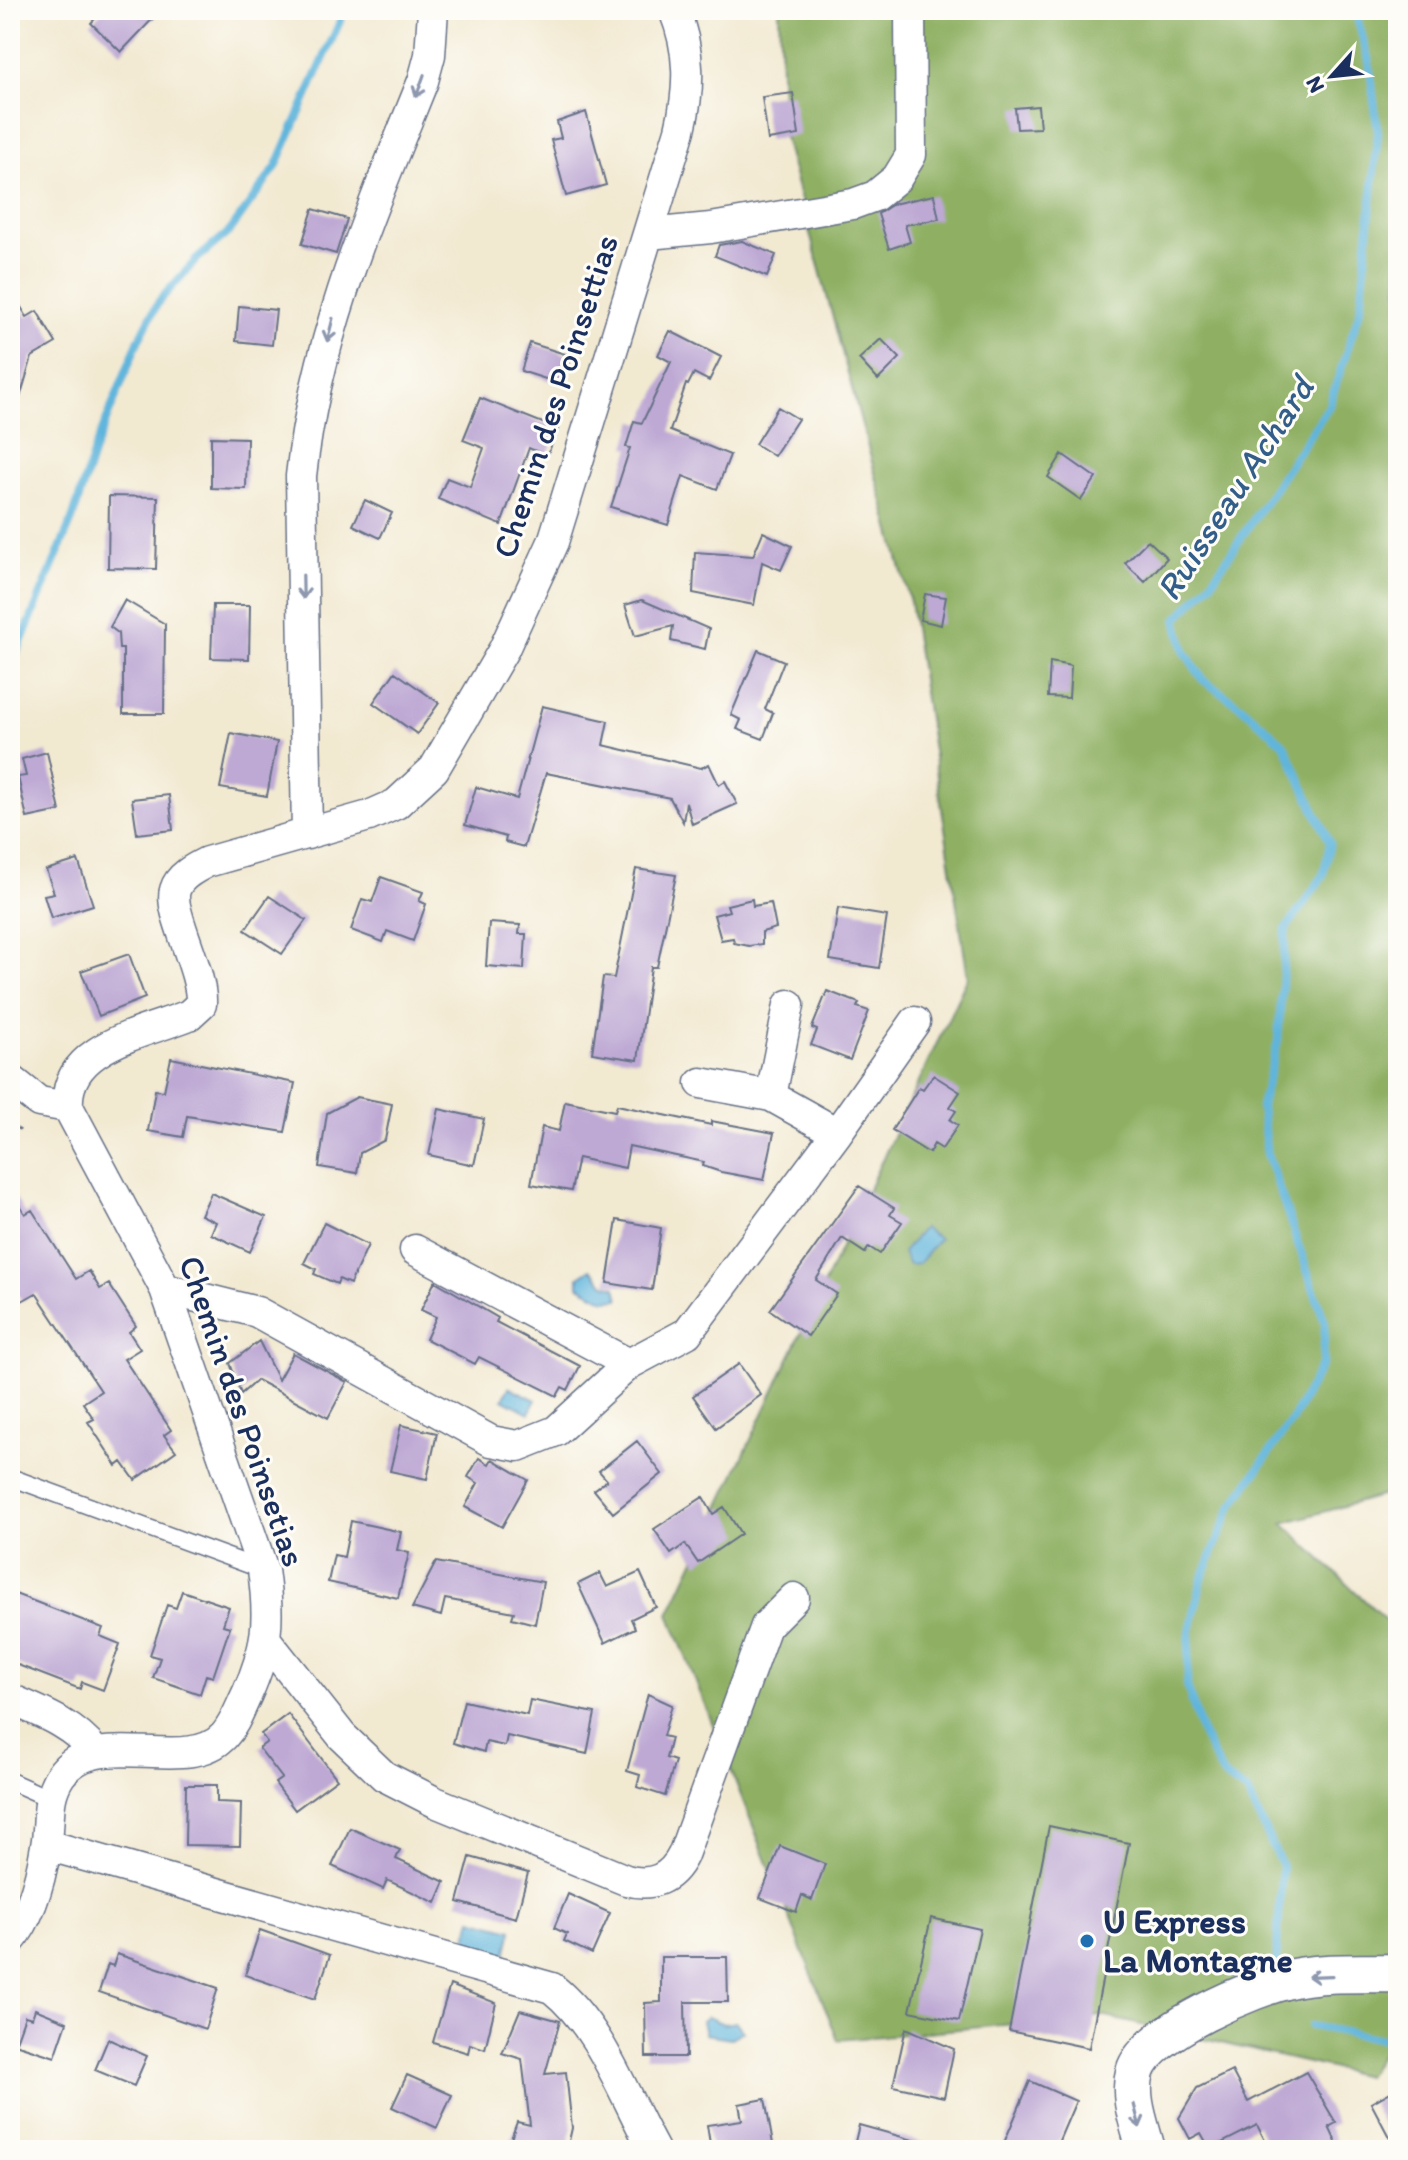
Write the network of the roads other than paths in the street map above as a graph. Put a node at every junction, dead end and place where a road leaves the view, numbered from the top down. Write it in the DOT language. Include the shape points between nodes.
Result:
graph roads {
  1 [pos="433,10"];
  2 [pos="674,10"];
  3 [pos="910,10"];
  4 [pos="648,234"];
  5 [pos="307,834"];
  6 [pos="789,1005"];
  7 [pos="915,1022"];
  8 [pos="10,1079"];
  9 [pos="701,1083"];
  10 [pos="771,1096"];
  11 [pos="68,1107"];
  12 [pos="837,1133"];
  13 [pos="415,1250"];
  14 [pos="165,1289"];
  15 [pos="629,1364"];
  16 [pos="10,1477"];
  17 [pos="263,1570"];
  18 [pos="794,1598"];
  19 [pos="266,1640"];
  20 [pos="10,1699"];
  21 [pos="96,1753"];
  22 [pos="10,1781"];
  23 [pos="48,1798"];
  24 [pos="47,1845"];
  25 [pos="10,1941"];
  26 [pos="1398,1973"];
  27 [pos="654,2150"];
  28 [pos="1146,2150"];
  1 -- 5 [label="street, one-way" via="427,68 338,297 307,423 301,476"];
  2 -- 4 [label="street, Chemin des Poinsettias" via="687,55 686,105"];
  3 -- 4 [label="street" via="911,155 897,178 875,196 853,204"];
  4 -- 5 [label="street, Chemin des Poinsettias" via="553,542 504,649 434,769 416,788 369,816"];
  5 -- 11 [label="street, Chemin des Poinsettias" via="207,862 184,876 175,889 174,909 201,979 201,1004 189,1015 97,1051 70,1081"];
  6 -- 10 [label="street"];
  7 -- 12 [label="street"];
  8 -- 11 [label="street" via="39,1102"];
  9 -- 10 [label="street"];
  10 -- 12 [label="street"];
  11 -- 14 [label="street, Chemin des Poinsetias"];
  12 -- 15 [label="street" via="687,1333"];
  13 -- 15 [label="street"];
  14 -- 15 [label="street" via="257,1312 491,1441 518,1446 556,1431"];
  14 -- 17 [label="street, Chemin des Poinsetias"];
  16 -- 17 [label="lane"];
  17 -- 19 [label="street, Chemin des Poinsetias" via="270,1615"];
  18 -- 19 [label="street" via="766,1626 679,1864 651,1884 626,1880 384,1776 342,1736"];
  19 -- 21 [label="street, Chemin des Poinsetias" via="242,1705 223,1737 203,1749"];
  20 -- 21 [label="street" via="73,1730"];
  21 -- 23 [label="street, Chemin des Poinsetias" via="75,1760 60,1774"];
  22 -- 23 [label="lane"];
  23 -- 24 [label="street"];
  24 -- 25 [label="street" via="22,1928"];
  24 -- 27 [label="street" via="552,1988 588,2025"];
  26 -- 28 [label="street, one-way" via="1295,1977 1243,1994 1148,2049 1135,2071 1134,2101"];
}
